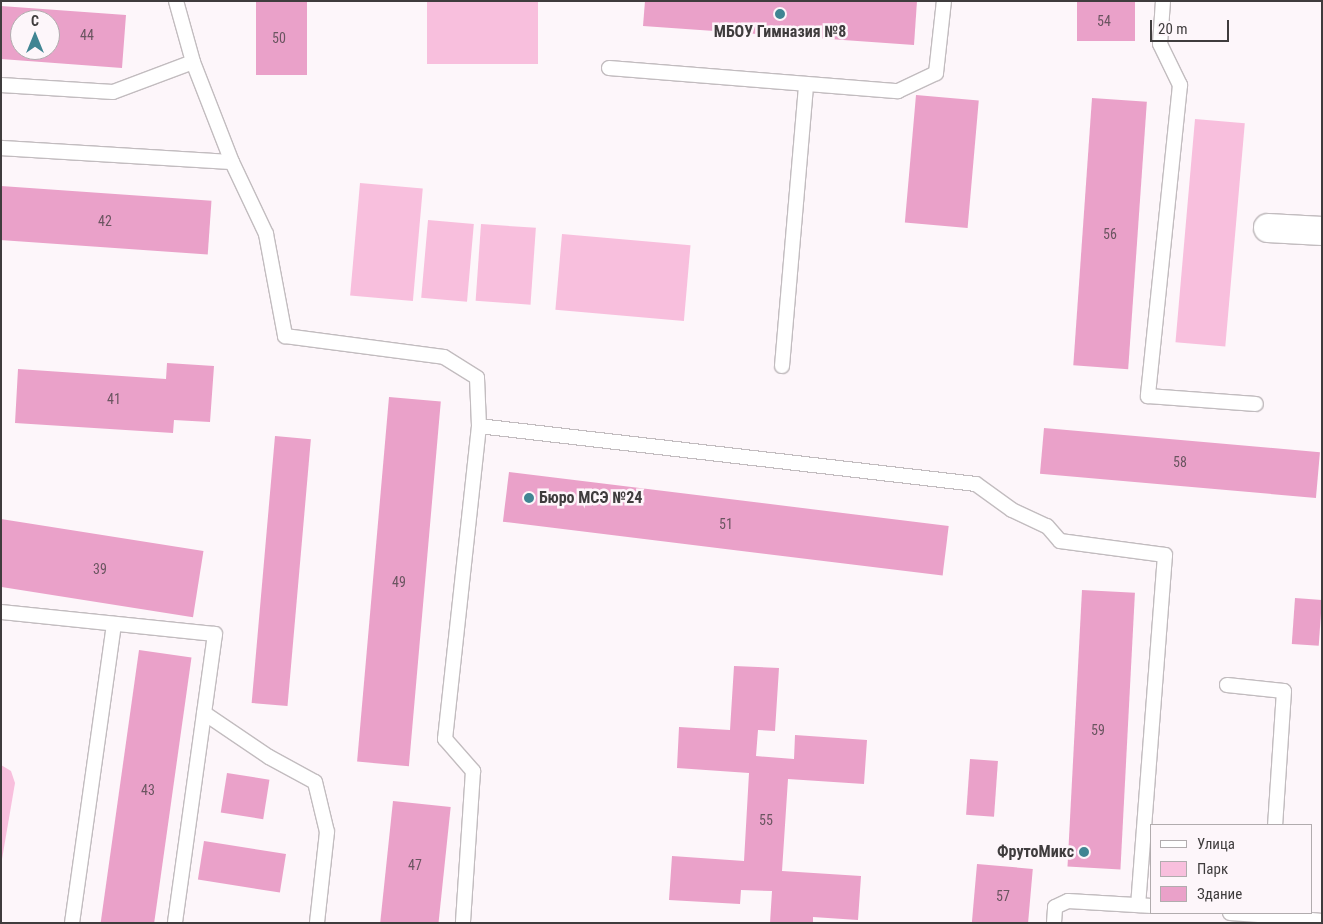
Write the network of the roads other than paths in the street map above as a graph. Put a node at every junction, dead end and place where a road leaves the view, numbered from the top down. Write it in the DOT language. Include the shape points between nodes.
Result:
graph roads {
  1 [pos="176,1"];
  2 [pos="944,1"];
  3 [pos="1163,1"];
  4 [pos="193,62"];
  5 [pos="609,68"];
  6 [pos="1,85"];
  7 [pos="806,86"];
  8 [pos="1,148"];
  9 [pos="232,162"];
  10 [pos="1268,228"];
  11 [pos="1322,231"];
  12 [pos="782,366"];
  13 [pos="1256,404"];
  14 [pos="479,426"];
  15 [pos="1,612"];
  16 [pos="114,624"];
  17 [pos="1227,685"];
  18 [pos="204,713"];
  19 [pos="1275,824"];
  20 [pos="1145,905"];
  21 [pos="1269,914"];
  22 [pos="1291,921"];
  23 [pos="1322,921"];
  24 [pos="72,923"];
  25 [pos="174,923"];
  26 [pos="317,923"];
  27 [pos="463,923"];
  28 [pos="1054,923"];
  1 -- 4 [label="lane"];
  2 -- 7 [label="lane" via="936,73 898,91"];
  3 -- 13 [label="lane" via="1160,44 1180,85 1148,396"];
  4 -- 6 [label="lane" via="113,92"];
  4 -- 9 [label="lane"];
  5 -- 7 [label="lane"];
  7 -- 12 [label="lane"];
  8 -- 9 [label="lane"];
  9 -- 14 [label="lane" via="266,234 286,336 444,357 477,378"];
  10 -- 11 [label="street"];
  14 -- 20 [label="lane" via="976,484 1012,510 1047,526 1060,541 1165,556"];
  14 -- 27 [label="lane" via="445,739 473,771"];
  15 -- 16 [label="lane"];
  16 -- 18 [label="lane" via="215,634"];
  16 -- 24 [label="lane"];
  17 -- 19 [label="lane" via="1284,691"];
  18 -- 25 [label="lane"];
  18 -- 26 [label="lane" via="269,757 315,782 327,832"];
  20 -- 28 [label="lane" via="1068,901 1056,907"];
  21 -- 22 [label="lane"];
  22 -- 23 [label="lane"];
}
